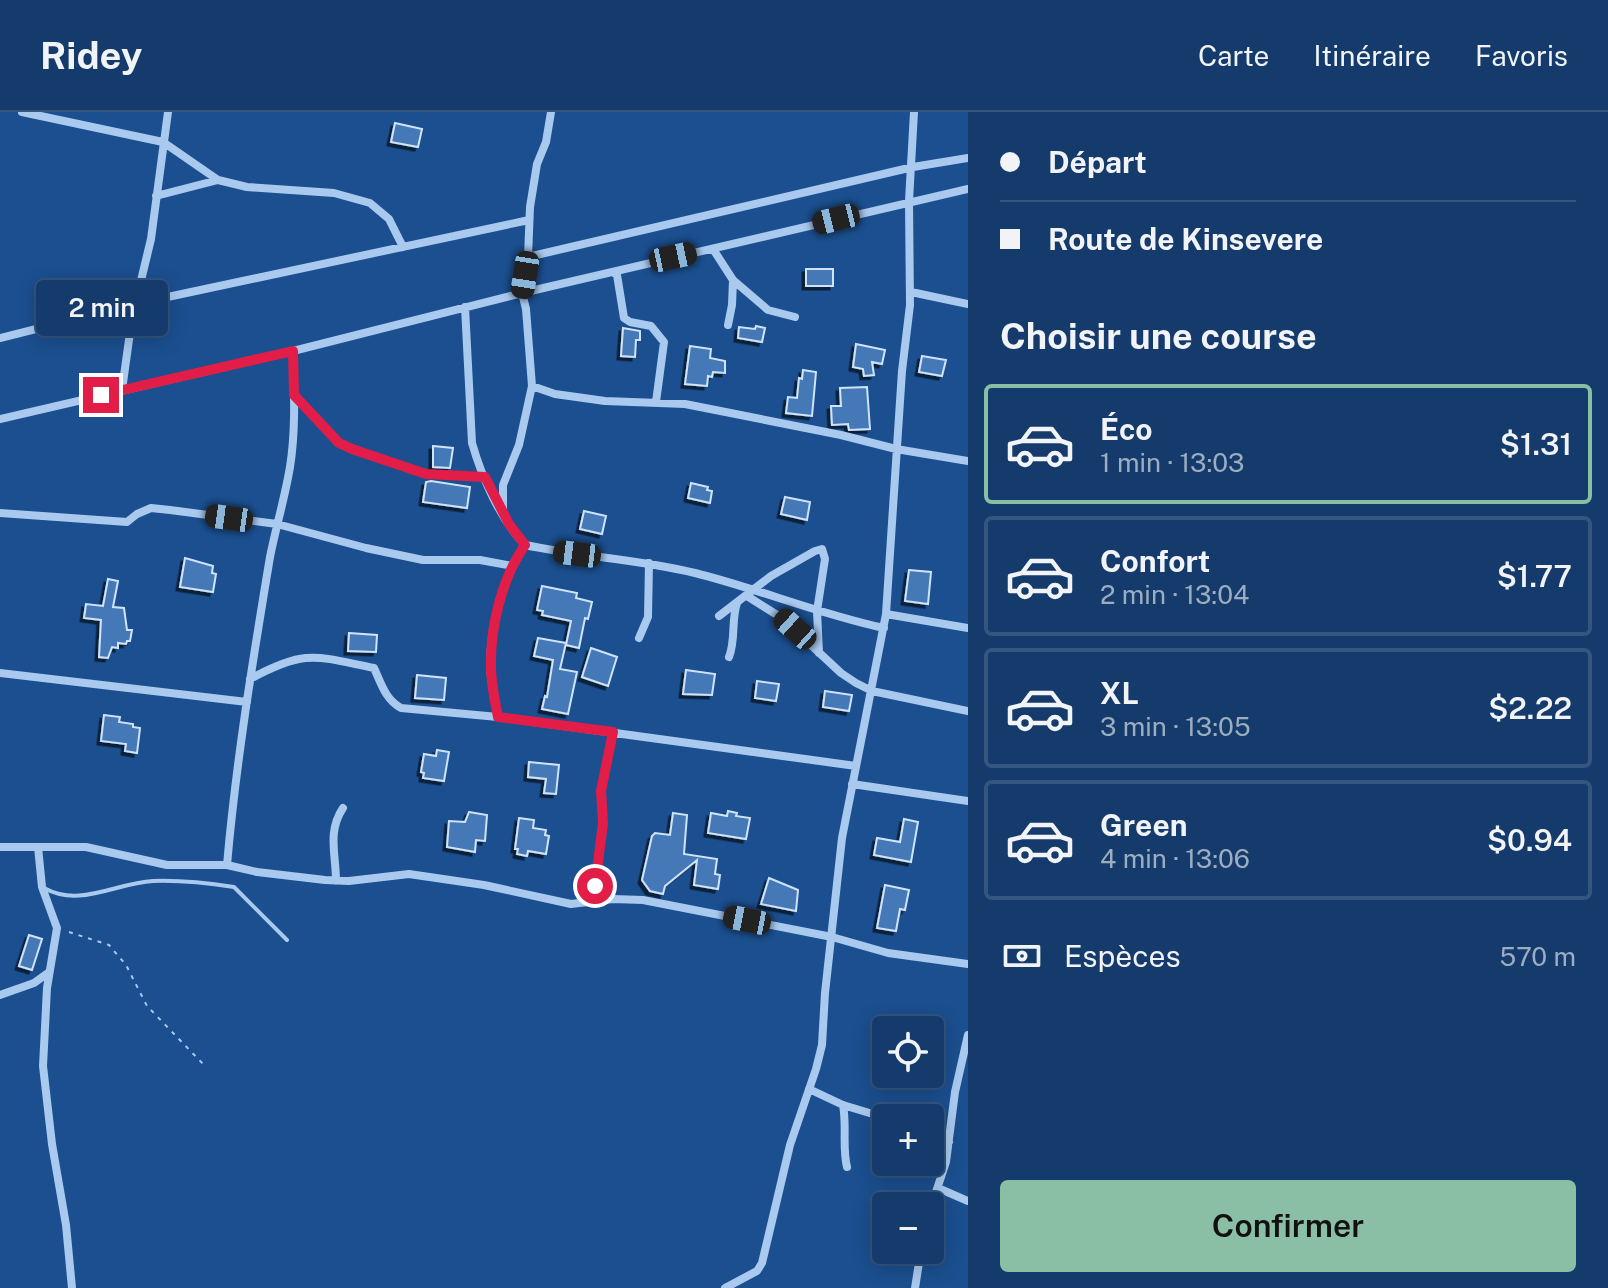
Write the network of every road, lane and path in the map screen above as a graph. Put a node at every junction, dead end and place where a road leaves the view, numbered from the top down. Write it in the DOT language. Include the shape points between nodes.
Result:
graph roads {
  1 [pos="22,112"];
  2 [pos="168,112"];
  3 [pos="551,112"];
  4 [pos="914,112"];
  5 [pos="163,142"];
  6 [pos="968,158"];
  7 [pos="913,167"];
  8 [pos="218,180"];
  9 [pos="968,189"];
  10 [pos="156,196"];
  11 [pos="909,201"];
  12 [pos="529,220"];
  13 [pos="403,247"];
  14 [pos="713,249"];
  15 [pos="528,257"];
  16 [pos="614,273"];
  17 [pos="733,280"];
  18 [pos="911,292"];
  19 [pos="522,293"];
  20 [pos="135,304"];
  21 [pos="968,304"];
  22 [pos="465,307"];
  23 [pos="795,317"];
  24 [pos="728,325"];
  25 [pos="0,338"];
  26 [pos="293,351"];
  27 [pos="532,386"];
  28 [pos="122,390"];
  29 [pos="294,395"];
  30 [pos="656,402"];
  31 [pos="0,419"];
  32 [pos="896,449"];
  33 [pos="968,461"];
  34 [pos="485,477"];
  35 [pos="0,513"];
  36 [pos="502,513"];
  37 [pos="277,524"];
  38 [pos="525,545"];
  39 [pos="649,563"];
  40 [pos="513,566"];
  41 [pos="754,590"];
  42 [pos="747,596"];
  43 [pos="737,602"];
  44 [pos="817,611"];
  45 [pos="886,614"];
  46 [pos="719,616"];
  47 [pos="884,628"];
  48 [pos="968,628"];
  49 [pos="639,638"];
  50 [pos="819,653"];
  51 [pos="729,657"];
  52 [pos="0,673"];
  53 [pos="250,679"];
  54 [pos="872,691"];
  55 [pos="247,702"];
  56 [pos="968,711"];
  57 [pos="498,717"];
  58 [pos="613,732"];
  59 [pos="856,766"];
  60 [pos="852,784"];
  61 [pos="968,801"];
  62 [pos="343,808"];
  63 [pos="0,847"];
  64 [pos="38,847"];
  65 [pos="227,865"];
  66 [pos="336,881"];
  67 [pos="42,887"];
  68 [pos="593,903"];
  69 [pos="57,928"];
  70 [pos="832,937"];
  71 [pos="287,940"];
  72 [pos="968,964"];
  73 [pos="48,973"];
  74 [pos="0,995"];
  75 [pos="968,1035"];
  76 [pos="205,1066"];
  77 [pos="809,1089"];
  78 [pos="843,1105"];
  79 [pos="872,1114"];
  80 [pos="944,1140"];
  81 [pos="949,1142"];
  82 [pos="847,1167"];
  83 [pos="938,1188"];
  84 [pos="937,1192"];
  85 [pos="968,1201"];
  86 [pos="919,1264"];
  87 [pos="72,1288"];
  88 [pos="725,1288"];
  89 [pos="915,1288"];
  1 -- 5 [label="street"];
  2 -- 5 [label="street"];
  3 -- 12 [label="street"];
  4 -- 7 [label="street"];
  5 -- 8 [label="street"];
  5 -- 10 [label="street"];
  6 -- 7 [label="street"];
  7 -- 11 [label="street"];
  7 -- 15 [label="street"];
  8 -- 10 [label="street"];
  8 -- 13 [label="street" via="334,193 370,203 389,219"];
  9 -- 11 [label="street"];
  10 -- 20 [label="street"];
  11 -- 14 [label="street"];
  11 -- 18 [label="street"];
  12 -- 13 [label="street"];
  12 -- 15 [label="street"];
  13 -- 20 [label="street"];
  14 -- 16 [label="street"];
  14 -- 17 [label="street"];
  15 -- 19 [label="street"];
  16 -- 19 [label="street"];
  16 -- 30 [label="street" via="624,318 651,326 664,342"];
  17 -- 23 [label="street" via="768,310"];
  17 -- 24 [label="street"];
  18 -- 21 [label="street"];
  18 -- 32 [label="street"];
  19 -- 22 [label="street"];
  19 -- 27 [label="street"];
  20 -- 25 [label="street"];
  20 -- 28 [label="street"];
  22 -- 26 [label="street"];
  22 -- 34 [label="street" via="470,427"];
  26 -- 28 [label="street"];
  26 -- 29 [label="street"];
  27 -- 30 [label="street" via="605,401"];
  27 -- 36 [label="street" via="519,445 503,485"];
  28 -- 31 [label="street"];
  29 -- 34 [label="street" via="339,443 352,449 426,474"];
  29 -- 37 [label="street" via="292,449"];
  30 -- 32 [label="street"];
  32 -- 33 [label="street"];
  32 -- 45 [label="street"];
  34 -- 36 [label="street"];
  35 -- 37 [label="street" via="127,522 151,508"];
  36 -- 38 [label="street"];
  37 -- 40 [label="street" via="423,560"];
  37 -- 53 [label="street"];
  38 -- 39 [label="street"];
  38 -- 40 [label="street"];
  39 -- 41 [label="street"];
  39 -- 49 [label="street" via="648,617"];
  40 -- 57 [label="street" via="492,645"];
  41 -- 42 [label="street"];
  41 -- 44 [label="street"];
  41 -- 44 [label="street" via="822,549"];
  42 -- 43 [label="street"];
  42 -- 50 [label="street" via="773,611"];
  43 -- 46 [label="street"];
  43 -- 51 [label="street"];
  44 -- 47 [label="street"];
  44 -- 50 [label="street"];
  45 -- 47 [label="street"];
  45 -- 48 [label="street"];
  47 -- 54 [label="street"];
  50 -- 54 [label="street"];
  52 -- 55 [label="street"];
  53 -- 55 [label="street"];
  53 -- 57 [label="street" via="295,658 318,657 374,668 379,683 401,708"];
  54 -- 56 [label="street"];
  54 -- 59 [label="street"];
  55 -- 65 [label="street"];
  57 -- 58 [label="street"];
  58 -- 59 [label="street"];
  58 -- 68 [label="street" via="601,791 603,823"];
  59 -- 60 [label="street"];
  60 -- 61 [label="street"];
  60 -- 70 [label="street"];
  62 -- 66 [label="street" via="332,836"];
  63 -- 64 [label="street"];
  64 -- 65 [label="street" via="86,847 167,865"];
  64 -- 67 [label="street"];
  65 -- 66 [label="street"];
  66 -- 68 [label="street" via="409,874 571,904"];
  67 -- 69 [label="street"];
  67 -- 71 [label="lane" via="56,895 83,897 155,881 234,887"];
  68 -- 70 [label="street" via="643,900"];
  69 -- 73 [label="street"];
  69 -- 76 [label="path" via="109,945 147,1006"];
  70 -- 72 [label="street" via="888,953"];
  70 -- 77 [label="street" via="822,1045"];
  73 -- 74 [label="street"];
  73 -- 87 [label="street" via="44,1080"];
  75 -- 81 [label="street"];
  77 -- 78 [label="street"];
  77 -- 88 [label="street" via="762,1263"];
  78 -- 79 [label="street"];
  78 -- 82 [label="street"];
  80 -- 81 [label="street"];
  81 -- 83 [label="street"];
  83 -- 84 [label="street"];
  83 -- 85 [label="street"];
  86 -- 89 [label="street"];
}
